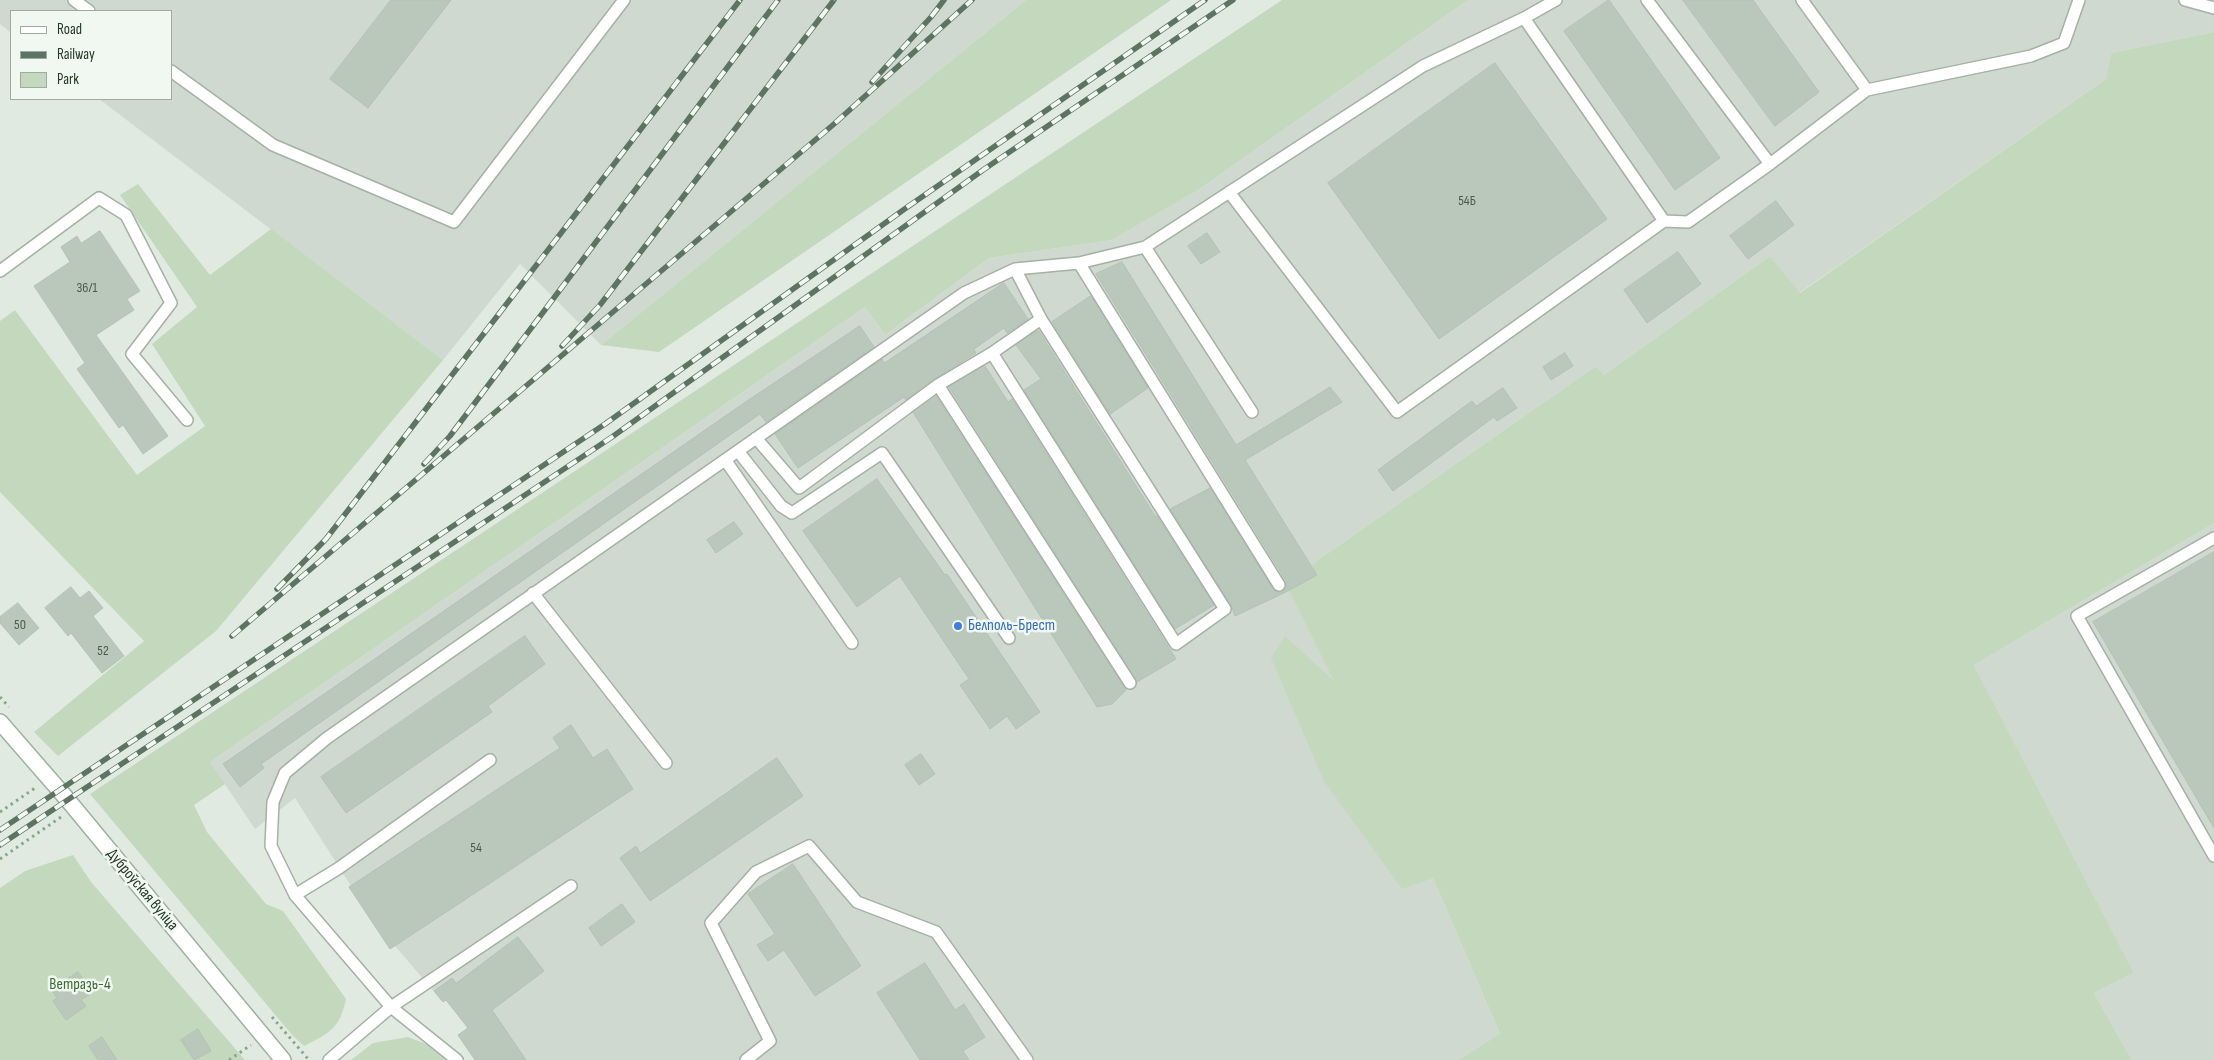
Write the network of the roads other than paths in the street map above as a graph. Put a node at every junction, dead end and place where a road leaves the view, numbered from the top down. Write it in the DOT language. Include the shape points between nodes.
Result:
graph roads {
  1 [pos="74,0"];
  2 [pos="624,0"];
  3 [pos="1556,0"];
  4 [pos="1648,0"];
  5 [pos="1802,0"];
  6 [pos="2080,0"];
  7 [pos="2184,0"];
  8 [pos="2214,8"];
  9 [pos="89,10"];
  10 [pos="1524,18"];
  11 [pos="172,72"];
  12 [pos="1867,90"];
  13 [pos="1770,164"];
  14 [pos="1229,192"];
  15 [pos="1664,221"];
  16 [pos="1145,247"];
  17 [pos="1079,263"];
  18 [pos="1015,269"];
  19 [pos="0,271"];
  20 [pos="1041,319"];
  21 [pos="992,353"];
  22 [pos="938,385"];
  23 [pos="1252,412"];
  24 [pos="187,420"];
  25 [pos="756,438"];
  26 [pos="738,451"];
  27 [pos="726,461"];
  28 [pos="2214,538"];
  29 [pos="1279,585"];
  30 [pos="533,593"];
  31 [pos="1008,638"];
  32 [pos="852,643"];
  33 [pos="1130,683"];
  34 [pos="0,722"];
  35 [pos="490,760"];
  36 [pos="666,763"];
  37 [pos="2214,856"];
  38 [pos="571,886"];
  39 [pos="295,895"];
  40 [pos="391,1007"];
  41 [pos="283,1060"];
  42 [pos="329,1060"];
  43 [pos="457,1060"];
  44 [pos="746,1060"];
  45 [pos="1027,1060"];
  1 -- 9 [label="lane"];
  2 -- 11 [label="lane" via="454,222 273,145"];
  3 -- 10 [label="lane"];
  4 -- 13 [label="lane"];
  5 -- 12 [label="lane"];
  6 -- 12 [label="lane" via="2064,42 2048,49 2031,56"];
  7 -- 8 [label="lane"];
  10 -- 14 [label="lane" via="1423,66"];
  10 -- 15 [label="lane"];
  12 -- 13 [label="lane"];
  13 -- 15 [label="lane" via="1688,222"];
  14 -- 15 [label="lane" via="1397,412"];
  14 -- 16 [label="lane"];
  16 -- 17 [label="lane"];
  16 -- 23 [label="lane"];
  17 -- 18 [label="lane"];
  17 -- 29 [label="lane"];
  18 -- 20 [label="lane"];
  18 -- 25 [label="lane" via="964,293"];
  19 -- 24 [label="lane" via="99,198 126,215 170,303 132,354"];
  20 -- 21 [label="lane"];
  20 -- 21 [label="lane" via="1225,609 1176,644"];
  21 -- 22 [label="lane"];
  22 -- 25 [label="lane" via="798,488"];
  22 -- 33 [label="lane"];
  25 -- 26 [label="lane"];
  26 -- 27 [label="lane"];
  26 -- 31 [label="lane" via="781,506 792,513 882,453"];
  27 -- 30 [label="lane"];
  27 -- 32 [label="lane"];
  28 -- 37 [label="lane" via="2077,616"];
  30 -- 36 [label="lane"];
  30 -- 39 [label="lane" via="327,738 285,773 274,802 271,846"];
  34 -- 41 [label="main road, Дуброўская вуліца"];
  35 -- 39 [label="lane" via="339,868"];
  38 -- 40 [label="lane"];
  39 -- 40 [label="lane"];
  40 -- 42 [label="lane"];
  40 -- 43 [label="lane"];
  44 -- 45 [label="lane" via="770,1041 710,923 756,872 809,846 857,902 936,932"];
}
